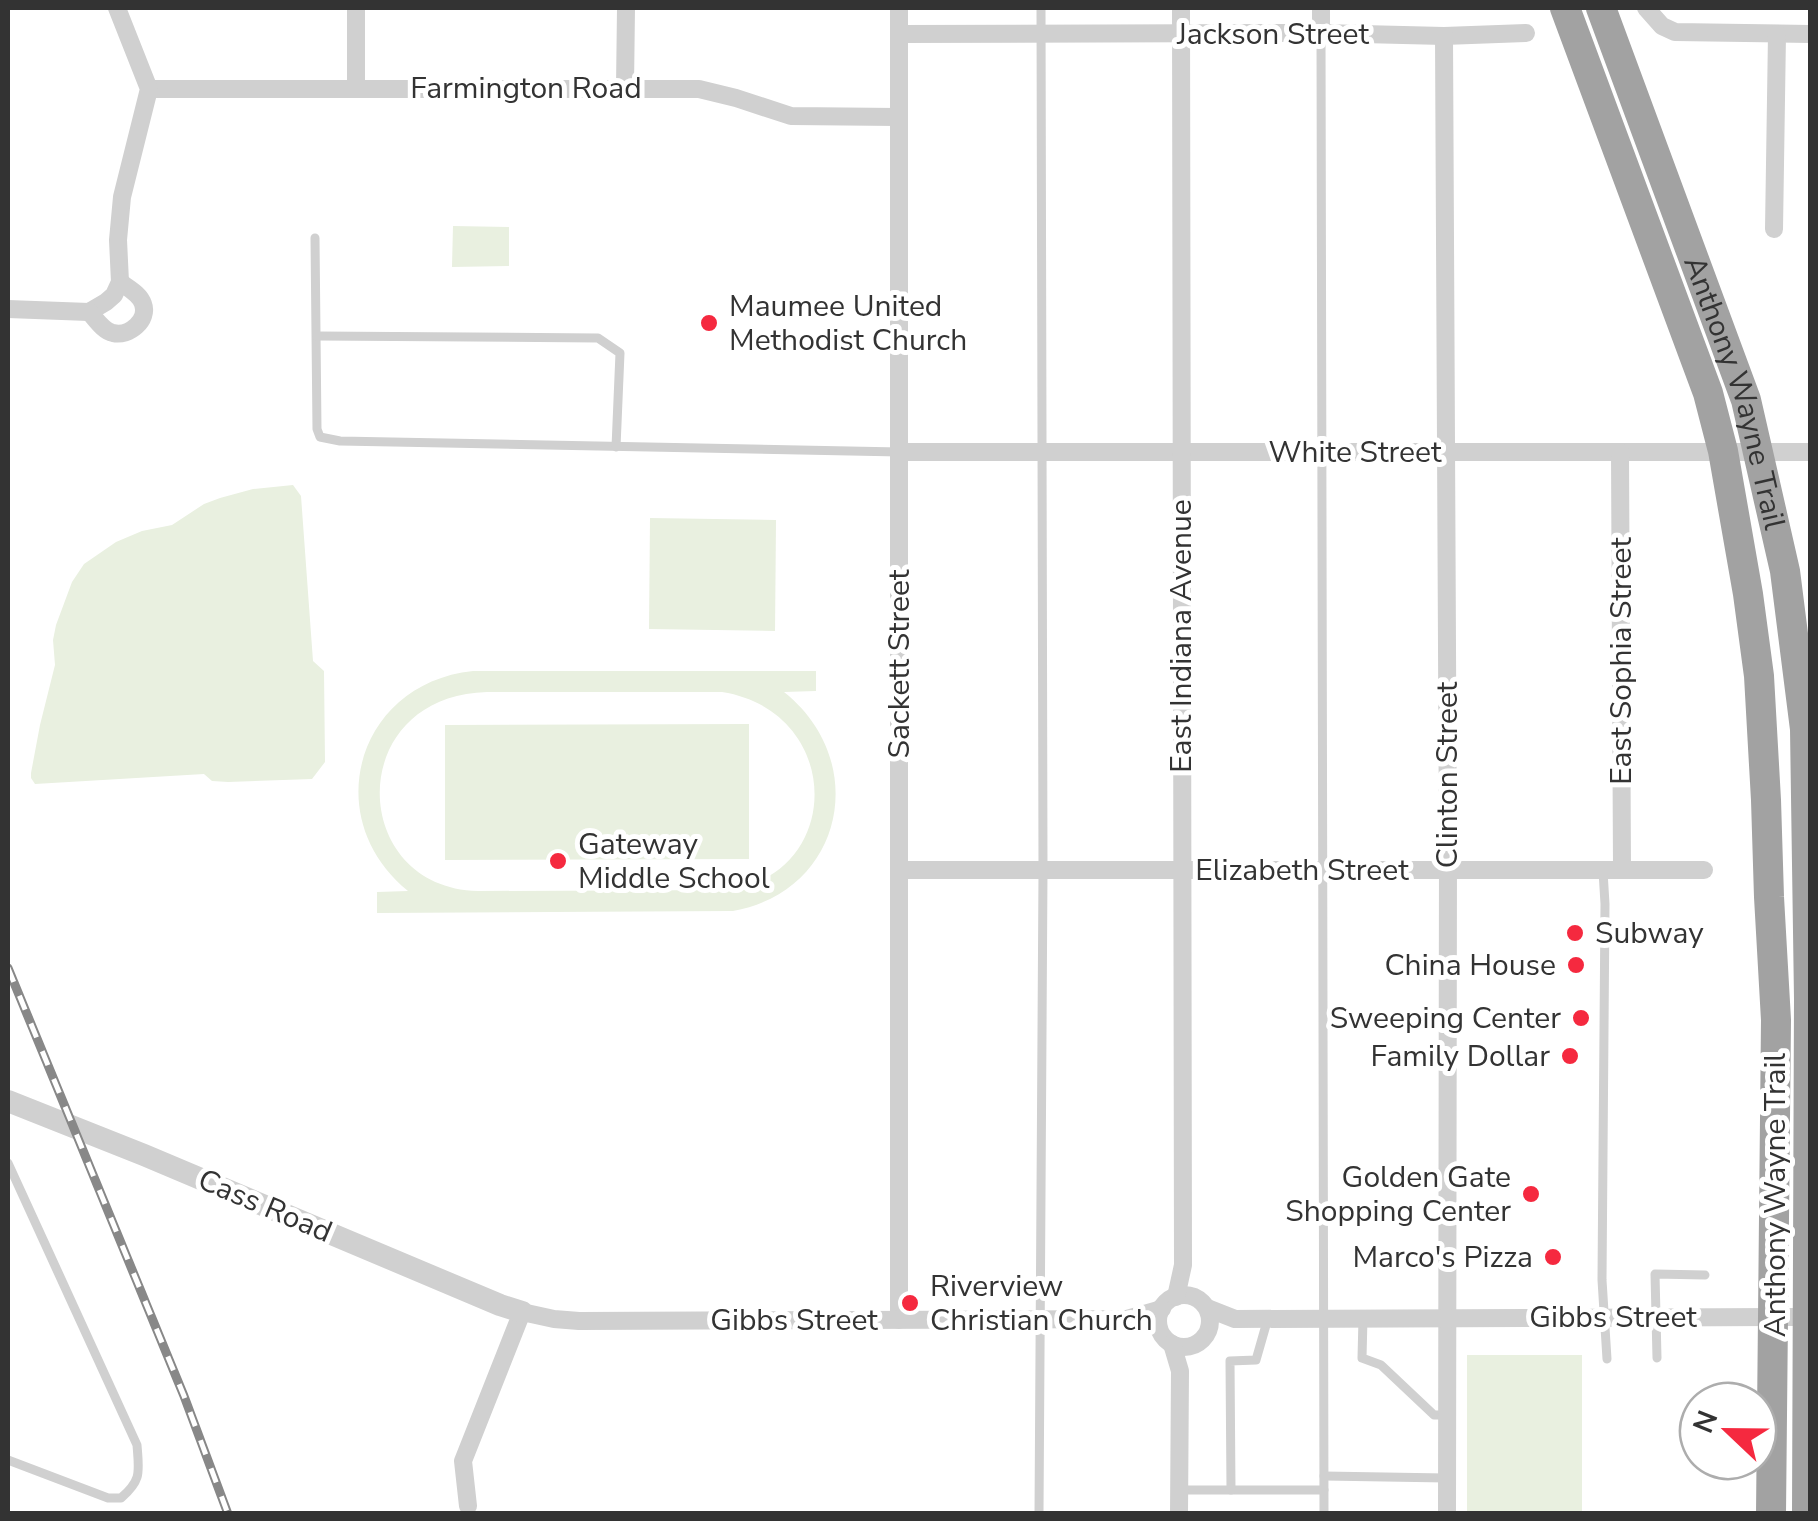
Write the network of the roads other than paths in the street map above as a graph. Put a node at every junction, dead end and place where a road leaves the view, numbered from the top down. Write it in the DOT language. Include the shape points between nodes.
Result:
graph roads {
  1 [pos="117,8"];
  2 [pos="356,8"];
  3 [pos="626,8"];
  4 [pos="899,8"];
  5 [pos="1041,8"];
  6 [pos="1181,8"];
  7 [pos="1322,8"];
  8 [pos="1565,8"];
  9 [pos="1602,8"];
  10 [pos="1646,8"];
  11 [pos="1322,32"];
  12 [pos="900,34"];
  13 [pos="1042,34"];
  14 [pos="1526,34"];
  15 [pos="1777,34"];
  16 [pos="1810,34"];
  17 [pos="1181,35"];
  18 [pos="1444,36"];
  19 [pos="626,87"];
  20 [pos="356,88"];
  21 [pos="150,89"];
  22 [pos="898,116"];
  23 [pos="1774,229"];
  24 [pos="315,238"];
  25 [pos="120,282"];
  26 [pos="8,309"];
  27 [pos="89,312"];
  28 [pos="316,336"];
  29 [pos="616,447"];
  30 [pos="1723,451"];
  31 [pos="900,452"];
  32 [pos="1040,452"];
  33 [pos="1180,452"];
  34 [pos="1322,452"];
  35 [pos="1446,452"];
  36 [pos="1620,452"];
  37 [pos="1758,452"];
  38 [pos="1810,452"];
  39 [pos="1612,869"];
  40 [pos="899,870"];
  41 [pos="1181,870"];
  42 [pos="1322,870"];
  43 [pos="1448,870"];
  44 [pos="1704,870"];
  45 [pos="1043,871"];
  46 [pos="8,1101"];
  47 [pos="8,1163"];
  48 [pos="1705,1275"];
  49 [pos="1184,1303"];
  50 [pos="522,1312"];
  51 [pos="1604,1316"];
  52 [pos="1656,1316"];
  53 [pos="1446,1317"];
  54 [pos="1774,1317"];
  55 [pos="1809,1317"];
  56 [pos="1040,1318"];
  57 [pos="1235,1318"];
  58 [pos="1268,1318"];
  59 [pos="1324,1318"];
  60 [pos="1363,1318"];
  61 [pos="1127,1319"];
  62 [pos="899,1320"];
  63 [pos="1166,1338"];
  64 [pos="1200,1340"];
  65 [pos="1607,1358"];
  66 [pos="1657,1358"];
  67 [pos="1180,1372"];
  68 [pos="1446,1416"];
  69 [pos="8,1460"];
  70 [pos="1324,1476"];
  71 [pos="1446,1478"];
  72 [pos="1179,1490"];
  73 [pos="1231,1490"];
  74 [pos="1324,1490"];
  75 [pos="468,1506"];
  76 [pos="1038,1514"];
  77 [pos="1179,1514"];
  78 [pos="1324,1514"];
  79 [pos="1446,1514"];
  80 [pos="1771,1514"];
  81 [pos="1807,1514"];
  1 -- 21 [label="street"];
  2 -- 20 [label="street"];
  3 -- 19 [label="street"];
  4 -- 12 [label="street, Sackett Street"];
  5 -- 13 [label="lane"];
  6 -- 17 [label="street, East Indiana Avenue"];
  7 -- 11 [label="street"];
  8 -- 30 [label="highway, Anthony Wayne Trail" via="1708,393"];
  9 -- 37 [label="highway, Anthony Wayne Trail" via="1746,400"];
  10 -- 15 [label="street" via="1676,32"];
  11 -- 17 [label="street, Jackson Street"];
  11 -- 18 [label="street, Jackson Street"];
  11 -- 34 [label="lane"];
  12 -- 13 [label="street, Jackson Street"];
  12 -- 22 [label="street, Sackett Street"];
  13 -- 17 [label="street, Jackson Street"];
  13 -- 32 [label="lane"];
  14 -- 18 [label="street, Jackson Street"];
  15 -- 16 [label="street"];
  15 -- 23 [label="street"];
  17 -- 33 [label="street, East Indiana Avenue"];
  18 -- 35 [label="street, Clinton Street"];
  19 -- 20 [label="street, Farmington Road"];
  19 -- 22 [label="street, Farmington Road" via="698,88 791,116"];
  20 -- 21 [label="street, Farmington Road"];
  21 -- 25 [label="street" via="122,197"];
  22 -- 31 [label="street, Sackett Street"];
  24 -- 28 [label="lane"];
  25 -- 27 [label="street" via="114,295"];
  25 -- 27 [label="street" via="144,306 134,328 112,334"];
  26 -- 27 [label="street"];
  28 -- 29 [label="lane" via="320,436"];
  28 -- 29 [label="lane" via="598,338 620,352"];
  29 -- 31 [label="lane"];
  30 -- 36 [label="street, White Street"];
  30 -- 37 [label="street, White Street"];
  30 -- 54 [label="highway, Anthony Wayne Trail" via="1759,676 1766,782 1776,1020"];
  31 -- 32 [label="street, White Street"];
  31 -- 40 [label="street, Sackett Street"];
  32 -- 33 [label="street, White Street"];
  32 -- 45 [label="lane"];
  33 -- 34 [label="street, White Street"];
  33 -- 41 [label="street, East Indiana Avenue"];
  34 -- 35 [label="street, White Street"];
  34 -- 42 [label="lane"];
  35 -- 36 [label="street, White Street"];
  35 -- 43 [label="street, Clinton Street"];
  36 -- 39 [label="street, East Sophia Street"];
  37 -- 38 [label="street, White Street"];
  37 -- 55 [label="highway, Anthony Wayne Trail" via="1785,571 1804,729"];
  39 -- 43 [label="street, Elizabeth Street"];
  39 -- 44 [label="street, Elizabeth Street"];
  39 -- 51 [label="lane"];
  40 -- 45 [label="street, Elizabeth Street"];
  40 -- 62 [label="street, Sackett Street"];
  41 -- 42 [label="street, Elizabeth Street"];
  41 -- 45 [label="street, Elizabeth Street"];
  41 -- 49 [label="street, East Indiana Avenue"];
  42 -- 43 [label="street, Elizabeth Street"];
  42 -- 59 [label="lane"];
  43 -- 53 [label="street, Clinton Street"];
  45 -- 56 [label="lane"];
  46 -- 50 [label="street, Cass Road"];
  47 -- 69 [label="lane" via="137,1446 139,1467 135,1485 121,1498 108,1498"];
  48 -- 52 [label="lane" via="1655,1274"];
  49 -- 57 [label="street, Gibbs Street"];
  49 -- 61 [label="street, Gibbs Street"];
  49 -- 63 [label="street" via="1159,1316"];
  49 -- 64 [label="street" via="1210,1316"];
  50 -- 62 [label="street, Gibbs Street" via="579,1321"];
  50 -- 75 [label="street" via="464,1461"];
  51 -- 52 [label="street, Gibbs Street"];
  51 -- 53 [label="street, Gibbs Street"];
  51 -- 65 [label="lane"];
  52 -- 54 [label="street, Gibbs Street"];
  52 -- 66 [label="lane"];
  53 -- 60 [label="street, Gibbs Street"];
  53 -- 68 [label="street, Clinton Street"];
  54 -- 55 [label="street, Gibbs Street"];
  54 -- 80 [label="highway, Anthony Wayne Trail"];
  55 -- 81 [label="highway, Anthony Wayne Trail"];
  56 -- 61 [label="street, Gibbs Street"];
  56 -- 62 [label="street, Gibbs Street"];
  56 -- 76 [label="lane"];
  57 -- 58 [label="street, Gibbs Street"];
  57 -- 64 [label="street, Gibbs Street"];
  58 -- 59 [label="street, Gibbs Street"];
  58 -- 73 [label="lane" via="1256,1360 1230,1362"];
  59 -- 60 [label="street, Gibbs Street"];
  59 -- 70 [label="lane"];
  60 -- 68 [label="lane" via="1362,1358 1381,1365 1434,1415"];
  61 -- 63 [label="street, Gibbs Street"];
  63 -- 64 [label="street" via="1185,1347"];
  63 -- 67 [label="street"];
  64 -- 67 [label="street"];
  67 -- 72 [label="street"];
  68 -- 71 [label="street, Clinton Street"];
  70 -- 71 [label="lane"];
  70 -- 74 [label="lane"];
  71 -- 79 [label="street, Clinton Street"];
  72 -- 73 [label="lane"];
  72 -- 77 [label="street"];
  73 -- 74 [label="lane"];
  74 -- 78 [label="lane"];
}
